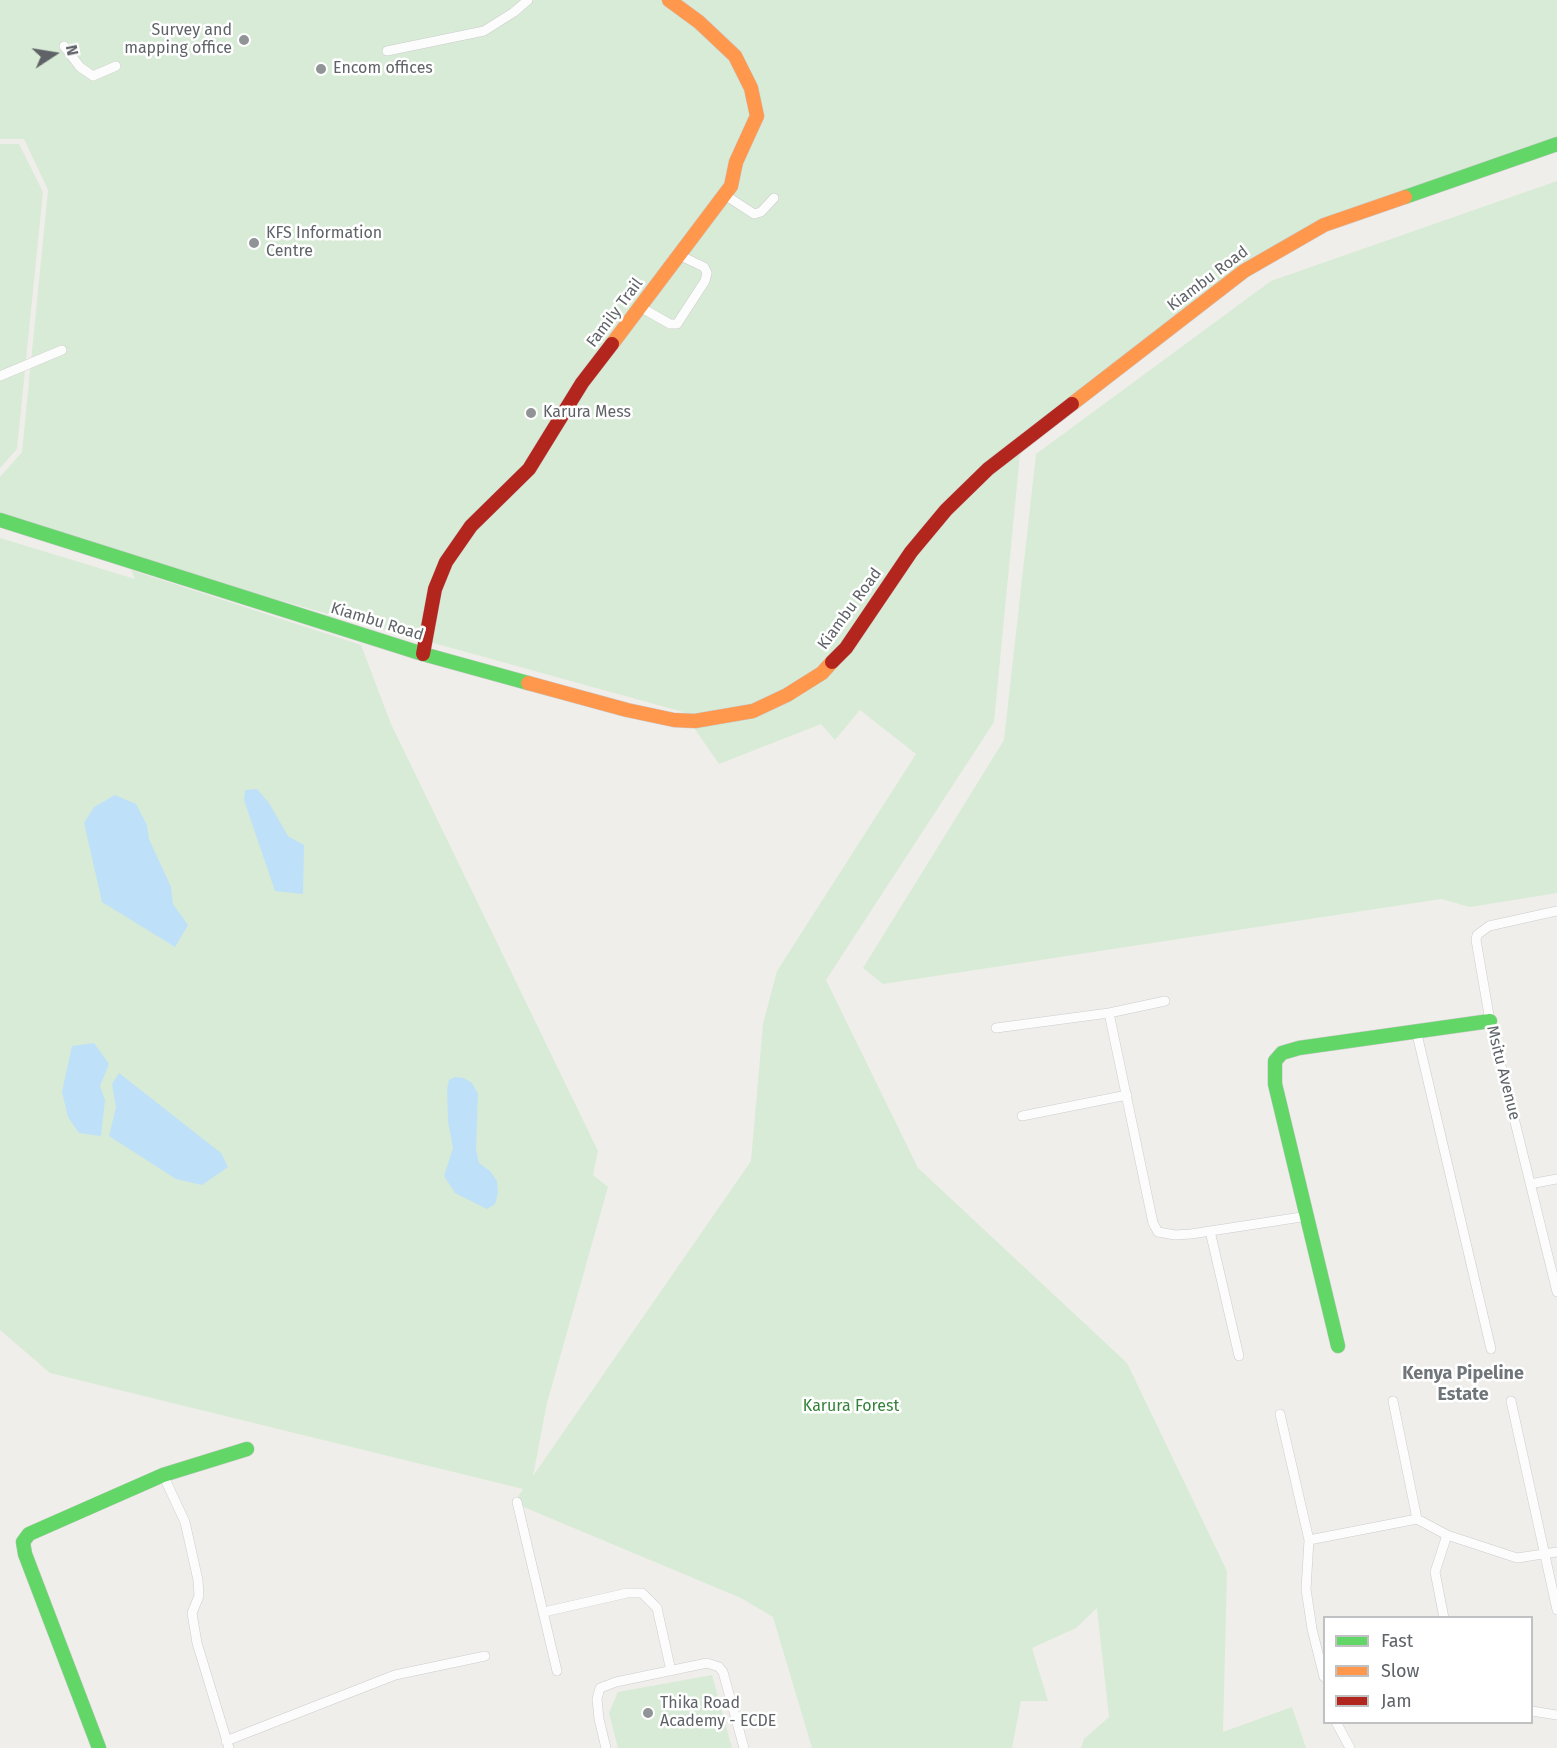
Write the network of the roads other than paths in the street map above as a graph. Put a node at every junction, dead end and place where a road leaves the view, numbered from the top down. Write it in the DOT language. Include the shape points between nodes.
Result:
graph roads {
  1 [pos="528,0"];
  2 [pos="669,0"];
  3 [pos="64,46"];
  4 [pos="387,51"];
  5 [pos="116,66"];
  6 [pos="1557,144"];
  7 [pos="725,195"];
  8 [pos="774,198"];
  9 [pos="679,255"];
  10 [pos="640,307"];
  11 [pos="62,350"];
  12 [pos="0,376"];
  13 [pos="0,520"];
  14 [pos="423,654"];
  15 [pos="1557,911"];
  16 [pos="1165,1001"];
  17 [pos="1109,1013"];
  18 [pos="1490,1021"];
  19 [pos="996,1028"];
  20 [pos="1416,1030"];
  21 [pos="1127,1095"];
  22 [pos="1022,1116"];
  23 [pos="1557,1179"];
  24 [pos="1530,1184"];
  25 [pos="1308,1216"];
  26 [pos="1210,1231"];
  27 [pos="1557,1292"];
  28 [pos="1338,1346"];
  29 [pos="1491,1348"];
  30 [pos="1239,1356"];
  31 [pos="1393,1401"];
  32 [pos="1511,1401"];
  33 [pos="1280,1414"];
  34 [pos="247,1449"];
  35 [pos="163,1475"];
  36 [pos="517,1502"];
  37 [pos="1417,1519"];
  38 [pos="1447,1535"];
  39 [pos="1309,1540"];
  40 [pos="1557,1552"];
  41 [pos="1543,1554"];
  42 [pos="1557,1610"];
  43 [pos="544,1612"];
  44 [pos="1444,1616"];
  45 [pos="485,1656"];
  46 [pos="557,1671"];
  47 [pos="671,1671"];
  48 [pos="1323,1673"];
  49 [pos="1533,1711"];
  50 [pos="1557,1715"];
  51 [pos="1337,1724"];
  52 [pos="228,1744"];
  53 [pos="99,1748"];
  54 [pos="606,1748"];
  55 [pos="744,1748"];
  56 [pos="1350,1748"];
  1 -- 4 [label="street" via="484,31"];
  2 -- 7 [label="main road, Family Trail" via="735,56 751,88 757,116"];
  3 -- 5 [label="street" via="80,67 93,76"];
  6 -- 14 [label="main road, Kiambu Road" via="1324,225 1244,271 988,469 911,552 846,648 822,673 753,711 674,720"];
  7 -- 8 [label="street" via="754,214"];
  7 -- 9 [label="main road, Family Trail"];
  9 -- 10 [label="main road, Family Trail"];
  9 -- 10 [label="street" via="704,267 707,273 677,324"];
  10 -- 14 [label="main road, Family Trail" via="582,383 529,469 471,526 446,562 435,589"];
  11 -- 12 [label="street"];
  13 -- 14 [label="main road, Kiambu Road"];
  15 -- 18 [label="street, Msitu Avenue" via="1489,926 1478,935 1478,957"];
  16 -- 17 [label="street"];
  17 -- 19 [label="street"];
  17 -- 21 [label="street"];
  18 -- 20 [label="main road"];
  18 -- 24 [label="street, Msitu Avenue"];
  20 -- 25 [label="main road" via="1299,1048 1282,1053 1275,1061 1275,1084"];
  20 -- 29 [label="street"];
  21 -- 22 [label="street"];
  21 -- 26 [label="street" via="1158,1232 1174,1235"];
  23 -- 24 [label="street"];
  24 -- 27 [label="street, Msitu Avenue"];
  25 -- 26 [label="street"];
  25 -- 28 [label="main road"];
  26 -- 30 [label="street"];
  31 -- 37 [label="street"];
  32 -- 41 [label="street"];
  33 -- 39 [label="street"];
  34 -- 35 [label="main road"];
  35 -- 52 [label="street" via="185,1522 198,1580 199,1596 192,1613 197,1643"];
  35 -- 53 [label="main road" via="29,1534 23,1542 24,1554"];
  36 -- 43 [label="street"];
  37 -- 38 [label="street"];
  37 -- 39 [label="street"];
  38 -- 41 [label="street" via="1517,1558"];
  38 -- 44 [label="street" via="1435,1572"];
  39 -- 48 [label="street" via="1306,1589"];
  40 -- 41 [label="street"];
  41 -- 42 [label="street"];
  43 -- 46 [label="street"];
  43 -- 47 [label="street" via="642,1593 657,1608"];
  45 -- 52 [label="street" via="395,1675"];
  47 -- 54 [label="street" via="600,1688 598,1709"];
  47 -- 55 [label="street" via="707,1664 719,1667 727,1682"];
  49 -- 50 [label="street"];
  51 -- 56 [label="street"];
}
